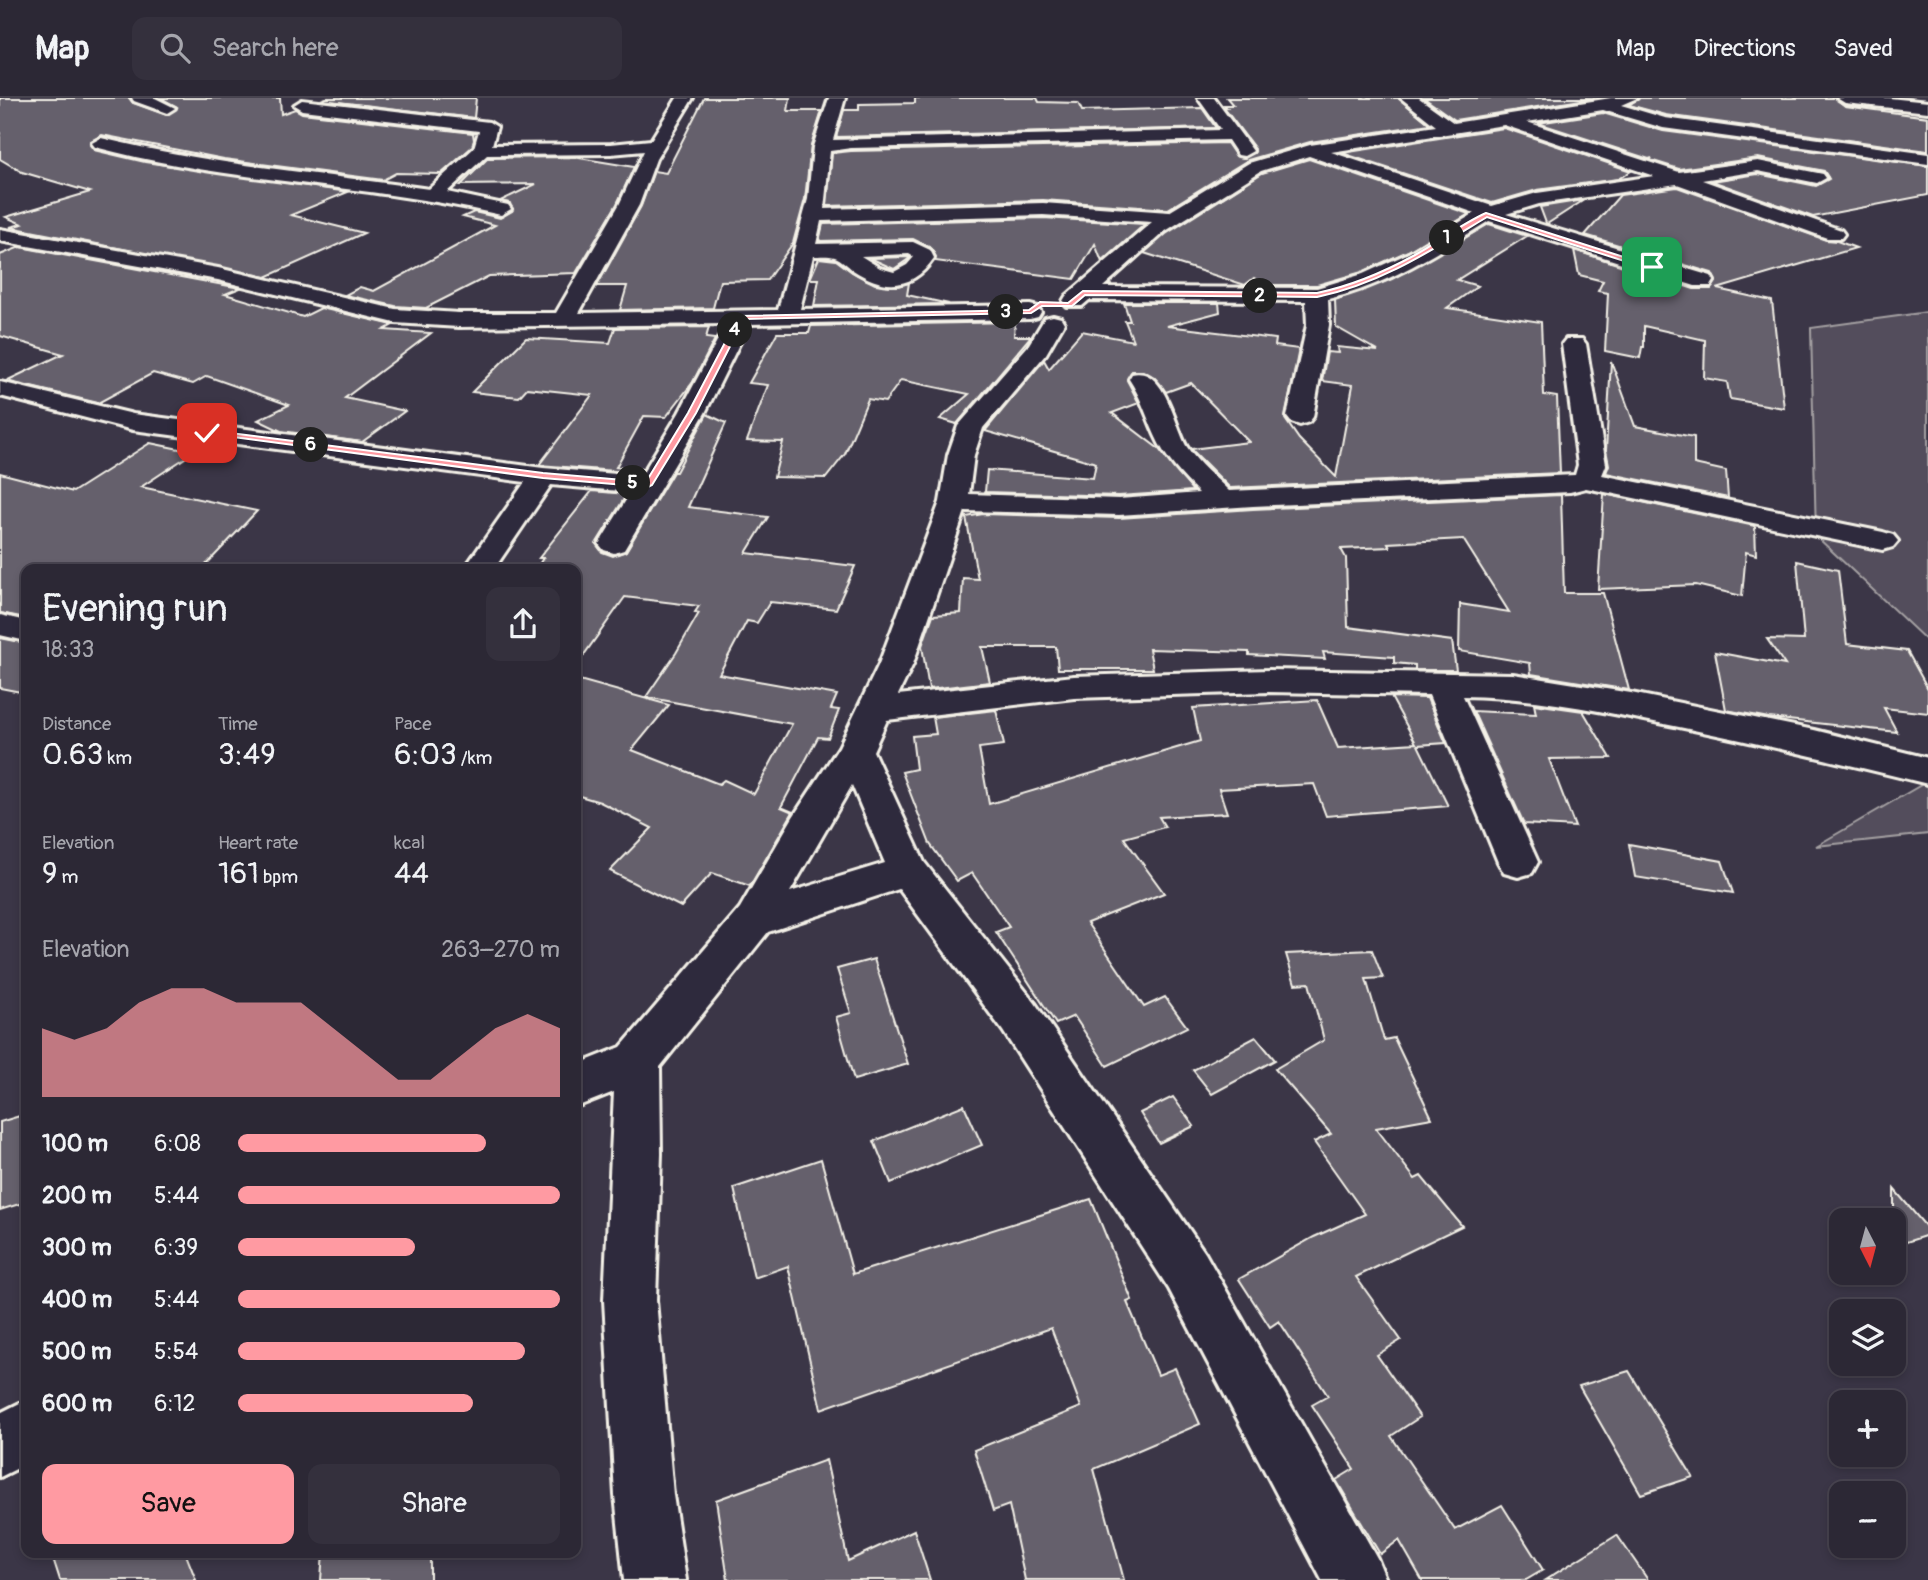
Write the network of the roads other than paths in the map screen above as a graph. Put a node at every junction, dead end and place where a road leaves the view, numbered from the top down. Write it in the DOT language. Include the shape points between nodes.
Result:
graph roads {
  1 [pos="140,98"];
  2 [pos="685,98"];
  3 [pos="837,98"];
  4 [pos="1206,98"];
  5 [pos="1409,98"];
  6 [pos="1629,98"];
  7 [pos="1845,98"];
  8 [pos="302,105"];
  9 [pos="1604,105"];
  10 [pos="1928,107"];
  11 [pos="167,108"];
  12 [pos="1503,120"];
  13 [pos="1450,128"];
  14 [pos="1232,135"];
  15 [pos="823,141"];
  16 [pos="101,143"];
  17 [pos="482,150"];
  18 [pos="1310,150"];
  19 [pos="652,151"];
  20 [pos="1928,159"];
  21 [pos="1255,167"];
  22 [pos="1817,178"];
  23 [pos="1677,179"];
  24 [pos="433,195"];
  25 [pos="501,209"];
  26 [pos="1488,213"];
  27 [pos="813,215"];
  28 [pos="1172,218"];
  29 [pos="1834,234"];
  30 [pos="0,235"];
  31 [pos="35,242"];
  32 [pos="804,249"];
  33 [pos="841,251"];
  34 [pos="1,256"];
  35 [pos="1703,281"];
  36 [pos="1317,295"];
  37 [pos="1069,307"];
  38 [pos="741,317"];
  39 [pos="787,317"];
  40 [pos="564,319"];
  41 [pos="1574,344"];
  42 [pos="1141,379"];
  43 [pos="0,389"];
  44 [pos="1300,417"];
  45 [pos="543,476"];
  46 [pos="1587,480"];
  47 [pos="648,485"];
  48 [pos="1222,500"];
  49 [pos="954,502"];
  50 [pos="1882,541"];
  51 [pos="614,544"];
  52 [pos="482,564"];
  53 [pos="0,625"];
  54 [pos="21,630"];
  55 [pos="1441,683"];
  56 [pos="864,731"];
  57 [pos="1928,771"];
  58 [pos="1518,862"];
  59 [pos="908,872"];
  60 [pos="754,920"];
  61 [pos="637,1061"];
  62 [pos="581,1084"];
  63 [pos="21,1432"];
  64 [pos="0,1448"];
  65 [pos="655,1580"];
  66 [pos="1355,1580"];
  1 -- 11 [label="street"];
  2 -- 19 [label="street"];
  3 -- 15 [label="street"];
  4 -- 14 [label="street"];
  5 -- 13 [label="street"];
  6 -- 9 [label="street"];
  7 -- 10 [label="street"];
  8 -- 17 [label="street" via="488,126"];
  9 -- 12 [label="street"];
  9 -- 20 [label="street" via="1663,123"];
  12 -- 13 [label="street"];
  12 -- 23 [label="street"];
  13 -- 18 [label="street"];
  14 -- 15 [label="street"];
  14 -- 21 [label="street"];
  15 -- 27 [label="street"];
  16 -- 24 [label="street" via="214,169"];
  17 -- 19 [label="street"];
  17 -- 24 [label="street"];
  18 -- 21 [label="street"];
  18 -- 26 [label="street"];
  19 -- 40 [label="street" via="629,205"];
  21 -- 28 [label="street"];
  22 -- 23 [label="street" via="1758,166"];
  23 -- 26 [label="street" via="1537,199"];
  23 -- 29 [label="street"];
  24 -- 25 [label="street"];
  26 -- 35 [label="street"];
  26 -- 36 [label="street" via="1371,279"];
  27 -- 28 [label="street" via="1043,209"];
  27 -- 32 [label="street"];
  28 -- 37 [label="street"];
  30 -- 31 [label="street"];
  31 -- 34 [label="street"];
  31 -- 40 [label="street" via="218,274 395,316"];
  32 -- 33 [label="street"];
  32 -- 39 [label="street"];
  36 -- 37 [label="street"];
  36 -- 44 [label="street" via="1318,325"];
  37 -- 39 [label="street" via="1037,319 1031,312"];
  37 -- 49 [label="street" via="971,426 964,440"];
  38 -- 39 [label="street"];
  38 -- 40 [label="street"];
  38 -- 47 [label="street" via="692,413"];
  41 -- 46 [label="street" via="1592,465"];
  42 -- 48 [label="street" via="1153,394 1181,459"];
  43 -- 45 [label="street" via="132,422"];
  45 -- 47 [label="street"];
  45 -- 52 [label="street"];
  46 -- 48 [label="street"];
  46 -- 50 [label="street"];
  47 -- 51 [label="street"];
  48 -- 49 [label="street" via="1119,507"];
  49 -- 56 [label="street" via="896,664"];
  53 -- 54 [label="street"];
  55 -- 56 [label="street" via="1269,681 1074,687"];
  55 -- 57 [label="street" via="1513,685 1631,705"];
  55 -- 58 [label="street"];
  56 -- 59 [label="street"];
  56 -- 60 [label="street"];
  59 -- 60 [label="street"];
  59 -- 66 [label="street" via="1019,1017 1186,1271"];
  60 -- 61 [label="street"];
  61 -- 62 [label="street"];
  61 -- 65 [label="street" via="630,1300 643,1495"];
  63 -- 64 [label="street"];
}
